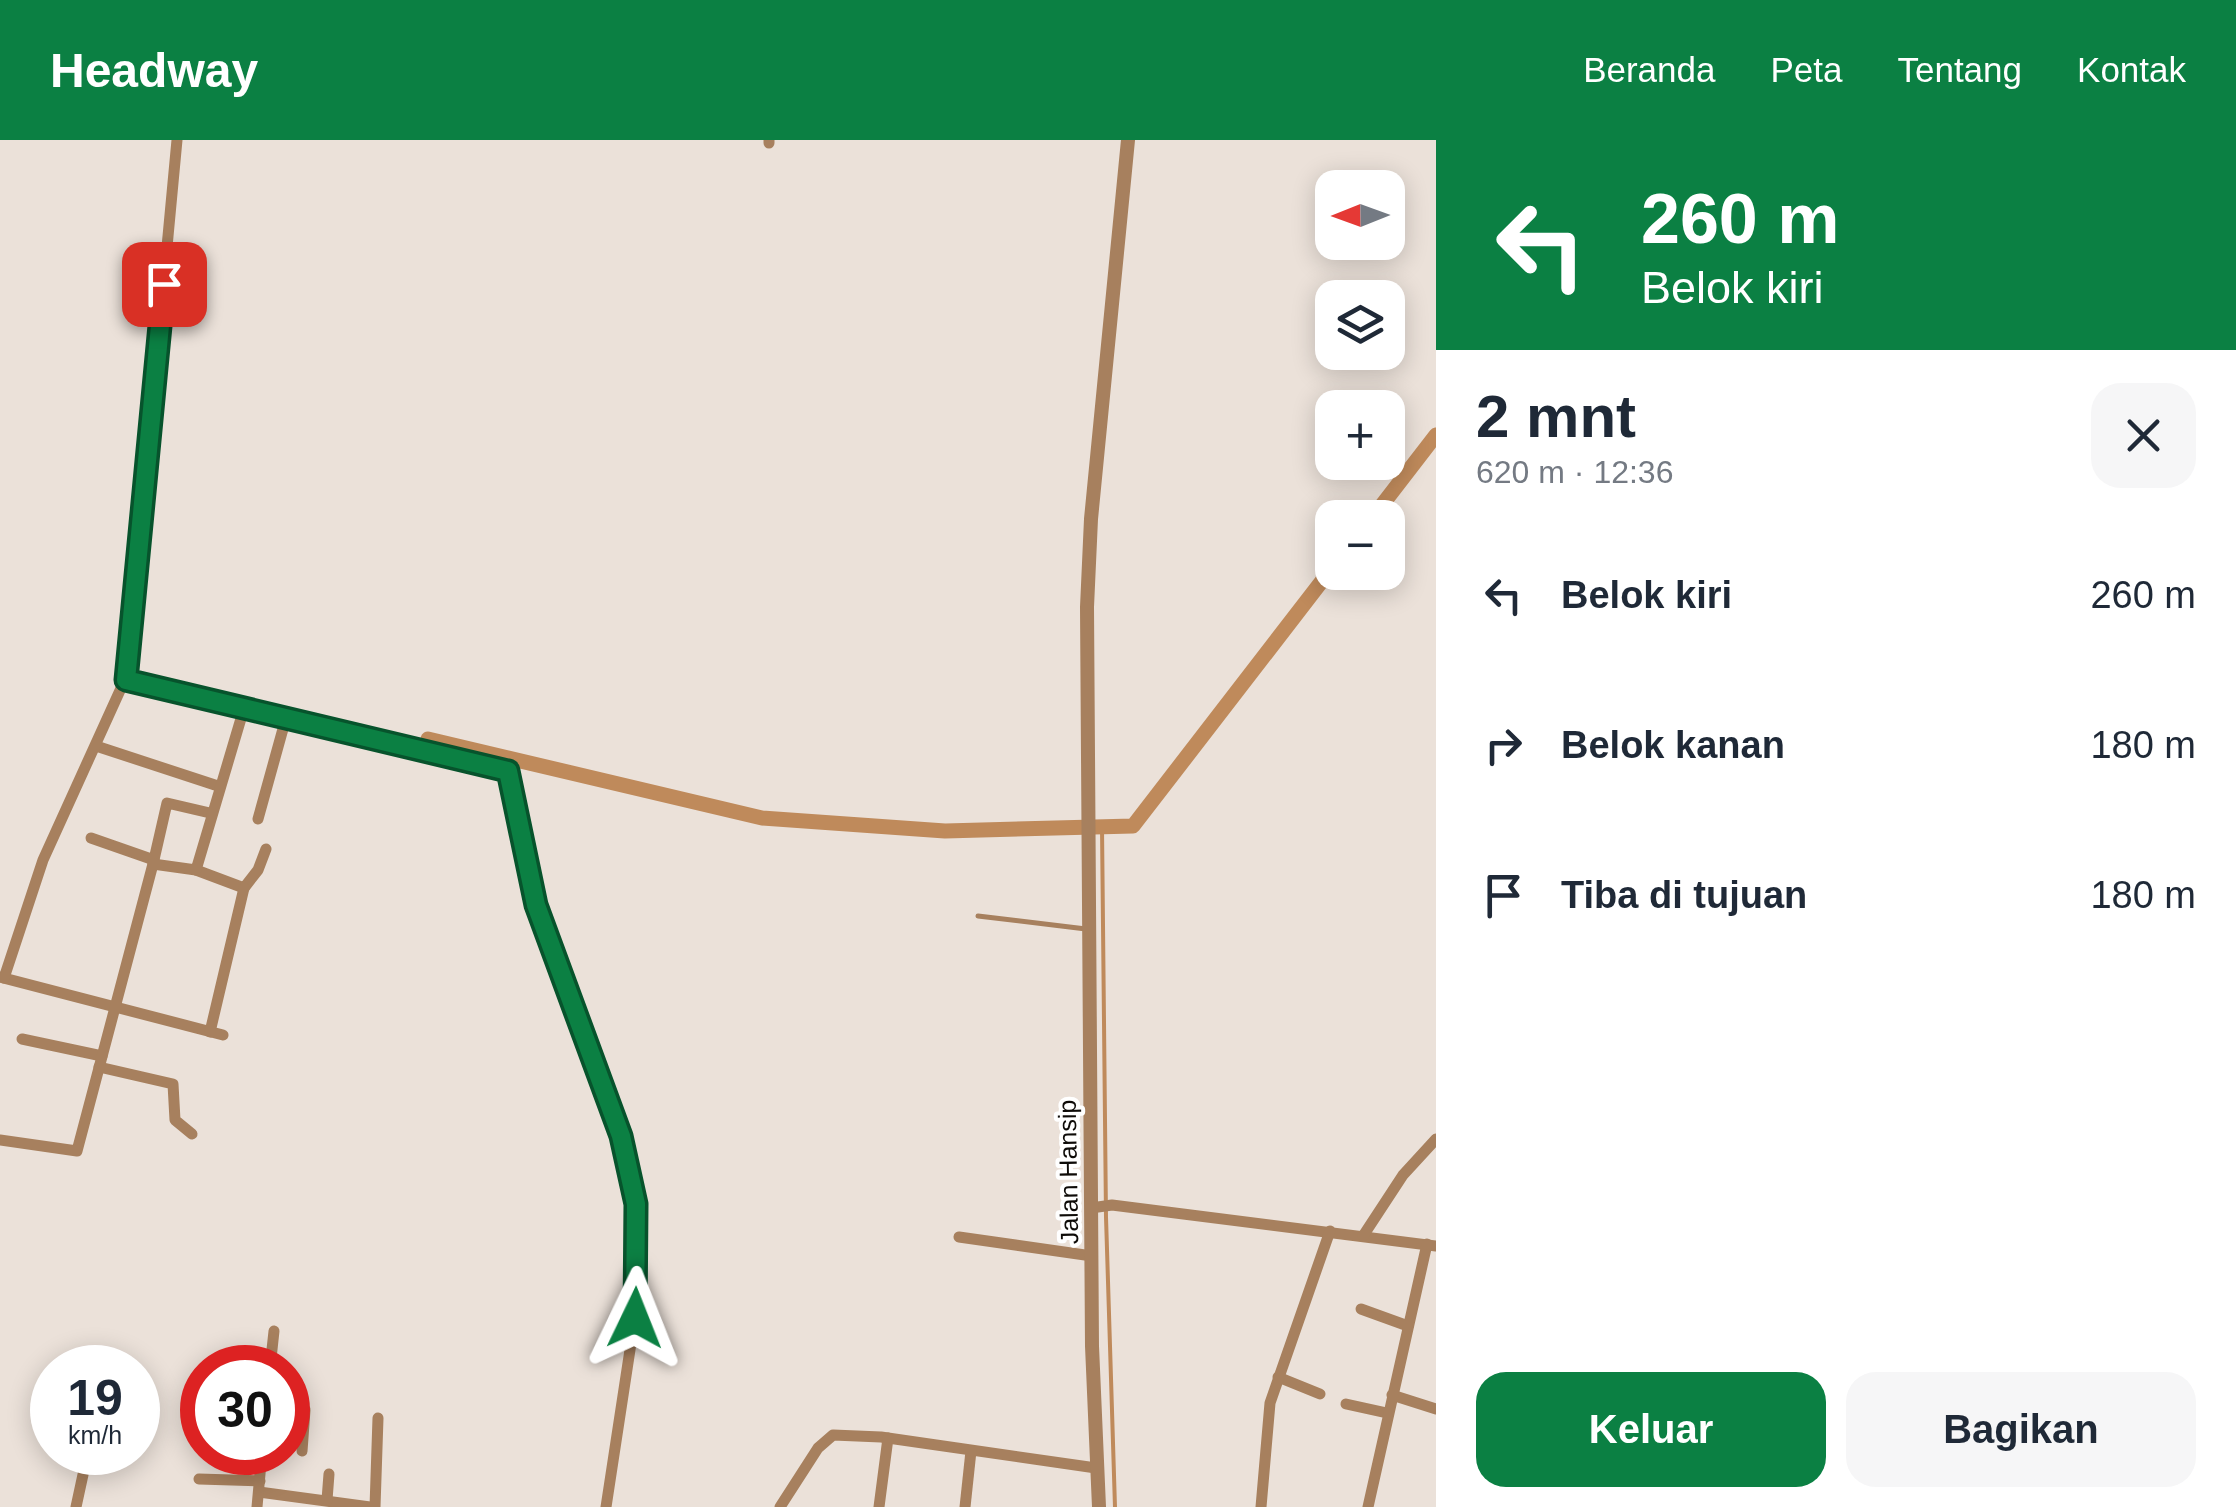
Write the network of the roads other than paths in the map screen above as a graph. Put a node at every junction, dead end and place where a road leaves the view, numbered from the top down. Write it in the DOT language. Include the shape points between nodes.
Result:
graph roads {
  1 [pos="177,140"];
  2 [pos="1128,140"];
  3 [pos="126,678"];
  4 [pos="244,706"];
  5 [pos="286,718"];
  6 [pos="96,746"];
  7 [pos="218,786"];
  8 [pos="210,814"];
  9 [pos="258,819"];
  10 [pos="91,838"];
  11 [pos="266,849"];
  12 [pos="154,862"];
  13 [pos="196,870"];
  14 [pos="244,888"];
  15 [pos="978,916"];
  16 [pos="1088,929"];
  17 [pos="2,978"];
  18 [pos="114,1008"];
  19 [pos="22,1039"];
  20 [pos="100,1061"];
  21 [pos="192,1134"];
  22 [pos="0,1140"];
  23 [pos="1436,1140"];
  24 [pos="1101,1207"];
  25 [pos="1330,1232"];
  26 [pos="1363,1236"];
  27 [pos="959,1237"];
  28 [pos="1431,1245"];
  29 [pos="1092,1256"];
  30 [pos="1361,1310"];
  31 [pos="1408,1326"];
  32 [pos="274,1331"];
  33 [pos="272,1345"];
  34 [pos="1278,1378"];
  35 [pos="1320,1394"];
  36 [pos="1392,1396"];
  37 [pos="1346,1404"];
  38 [pos="1436,1409"];
  39 [pos="1387,1413"];
  40 [pos="378,1418"];
  41 [pos="888,1438"];
  42 [pos="971,1452"];
  43 [pos="1096,1468"];
  44 [pos="329,1474"];
  45 [pos="83,1475"];
  46 [pos="260,1475"];
  47 [pos="198,1479"];
  48 [pos="259,1486"];
  49 [pos="326,1500"];
  50 [pos="76,1507"];
  51 [pos="258,1507"];
  52 [pos="372,1507"];
  53 [pos="606,1507"];
  54 [pos="780,1507"];
  55 [pos="879,1507"];
  56 [pos="964,1507"];
  57 [pos="1098,1507"];
  58 [pos="1261,1507"];
  59 [pos="1368,1507"];
  1 -- 3 [label="street"];
  2 -- 16 [label="street, Jalan Hansip" via="1086,608"];
  3 -- 4 [label="street"];
  3 -- 6 [label="street"];
  4 -- 5 [label="street"];
  4 -- 7 [label="street"];
  5 -- 9 [label="street"];
  5 -- 53 [label="street" via="498,769 536,905 621,1136 636,1204 635,1318"];
  6 -- 7 [label="street"];
  6 -- 17 [label="street" via="43,860"];
  7 -- 8 [label="street" via="218,806"];
  8 -- 12 [label="street" via="167,803"];
  8 -- 13 [label="street"];
  10 -- 12 [label="street"];
  11 -- 14 [label="street"];
  12 -- 13 [label="street"];
  12 -- 18 [label="street"];
  13 -- 14 [label="street"];
  14 -- 18 [label="street" via="216,1034"];
  15 -- 16 [label="lane"];
  16 -- 24 [label="street, Jalan Hansip"];
  17 -- 18 [label="street"];
  18 -- 20 [label="street"];
  19 -- 20 [label="street"];
  20 -- 21 [label="street" via="173,1084 175,1120"];
  20 -- 22 [label="street" via="75,1153"];
  23 -- 26 [label="street"];
  24 -- 25 [label="street"];
  24 -- 29 [label="street, Jalan Hansip"];
  25 -- 26 [label="street"];
  25 -- 34 [label="street"];
  26 -- 28 [label="street"];
  27 -- 29 [label="street"];
  28 -- 31 [label="street"];
  29 -- 43 [label="street, Jalan Hansip"];
  30 -- 31 [label="street"];
  31 -- 36 [label="street"];
  32 -- 33 [label="street"];
  34 -- 35 [label="street"];
  34 -- 58 [label="street"];
  36 -- 38 [label="street"];
  36 -- 39 [label="street"];
  37 -- 39 [label="street"];
  39 -- 59 [label="street"];
  40 -- 52 [label="street"];
  41 -- 42 [label="street"];
  41 -- 54 [label="street" via="828,1437"];
  41 -- 55 [label="street"];
  42 -- 43 [label="street"];
  42 -- 56 [label="street"];
  43 -- 57 [label="street, Jalan Hansip"];
  44 -- 49 [label="street"];
  45 -- 50 [label="street"];
  46 -- 48 [label="street"];
  47 -- 48 [label="street"];
  48 -- 49 [label="street"];
  48 -- 51 [label="street"];
  49 -- 52 [label="street"];
}
